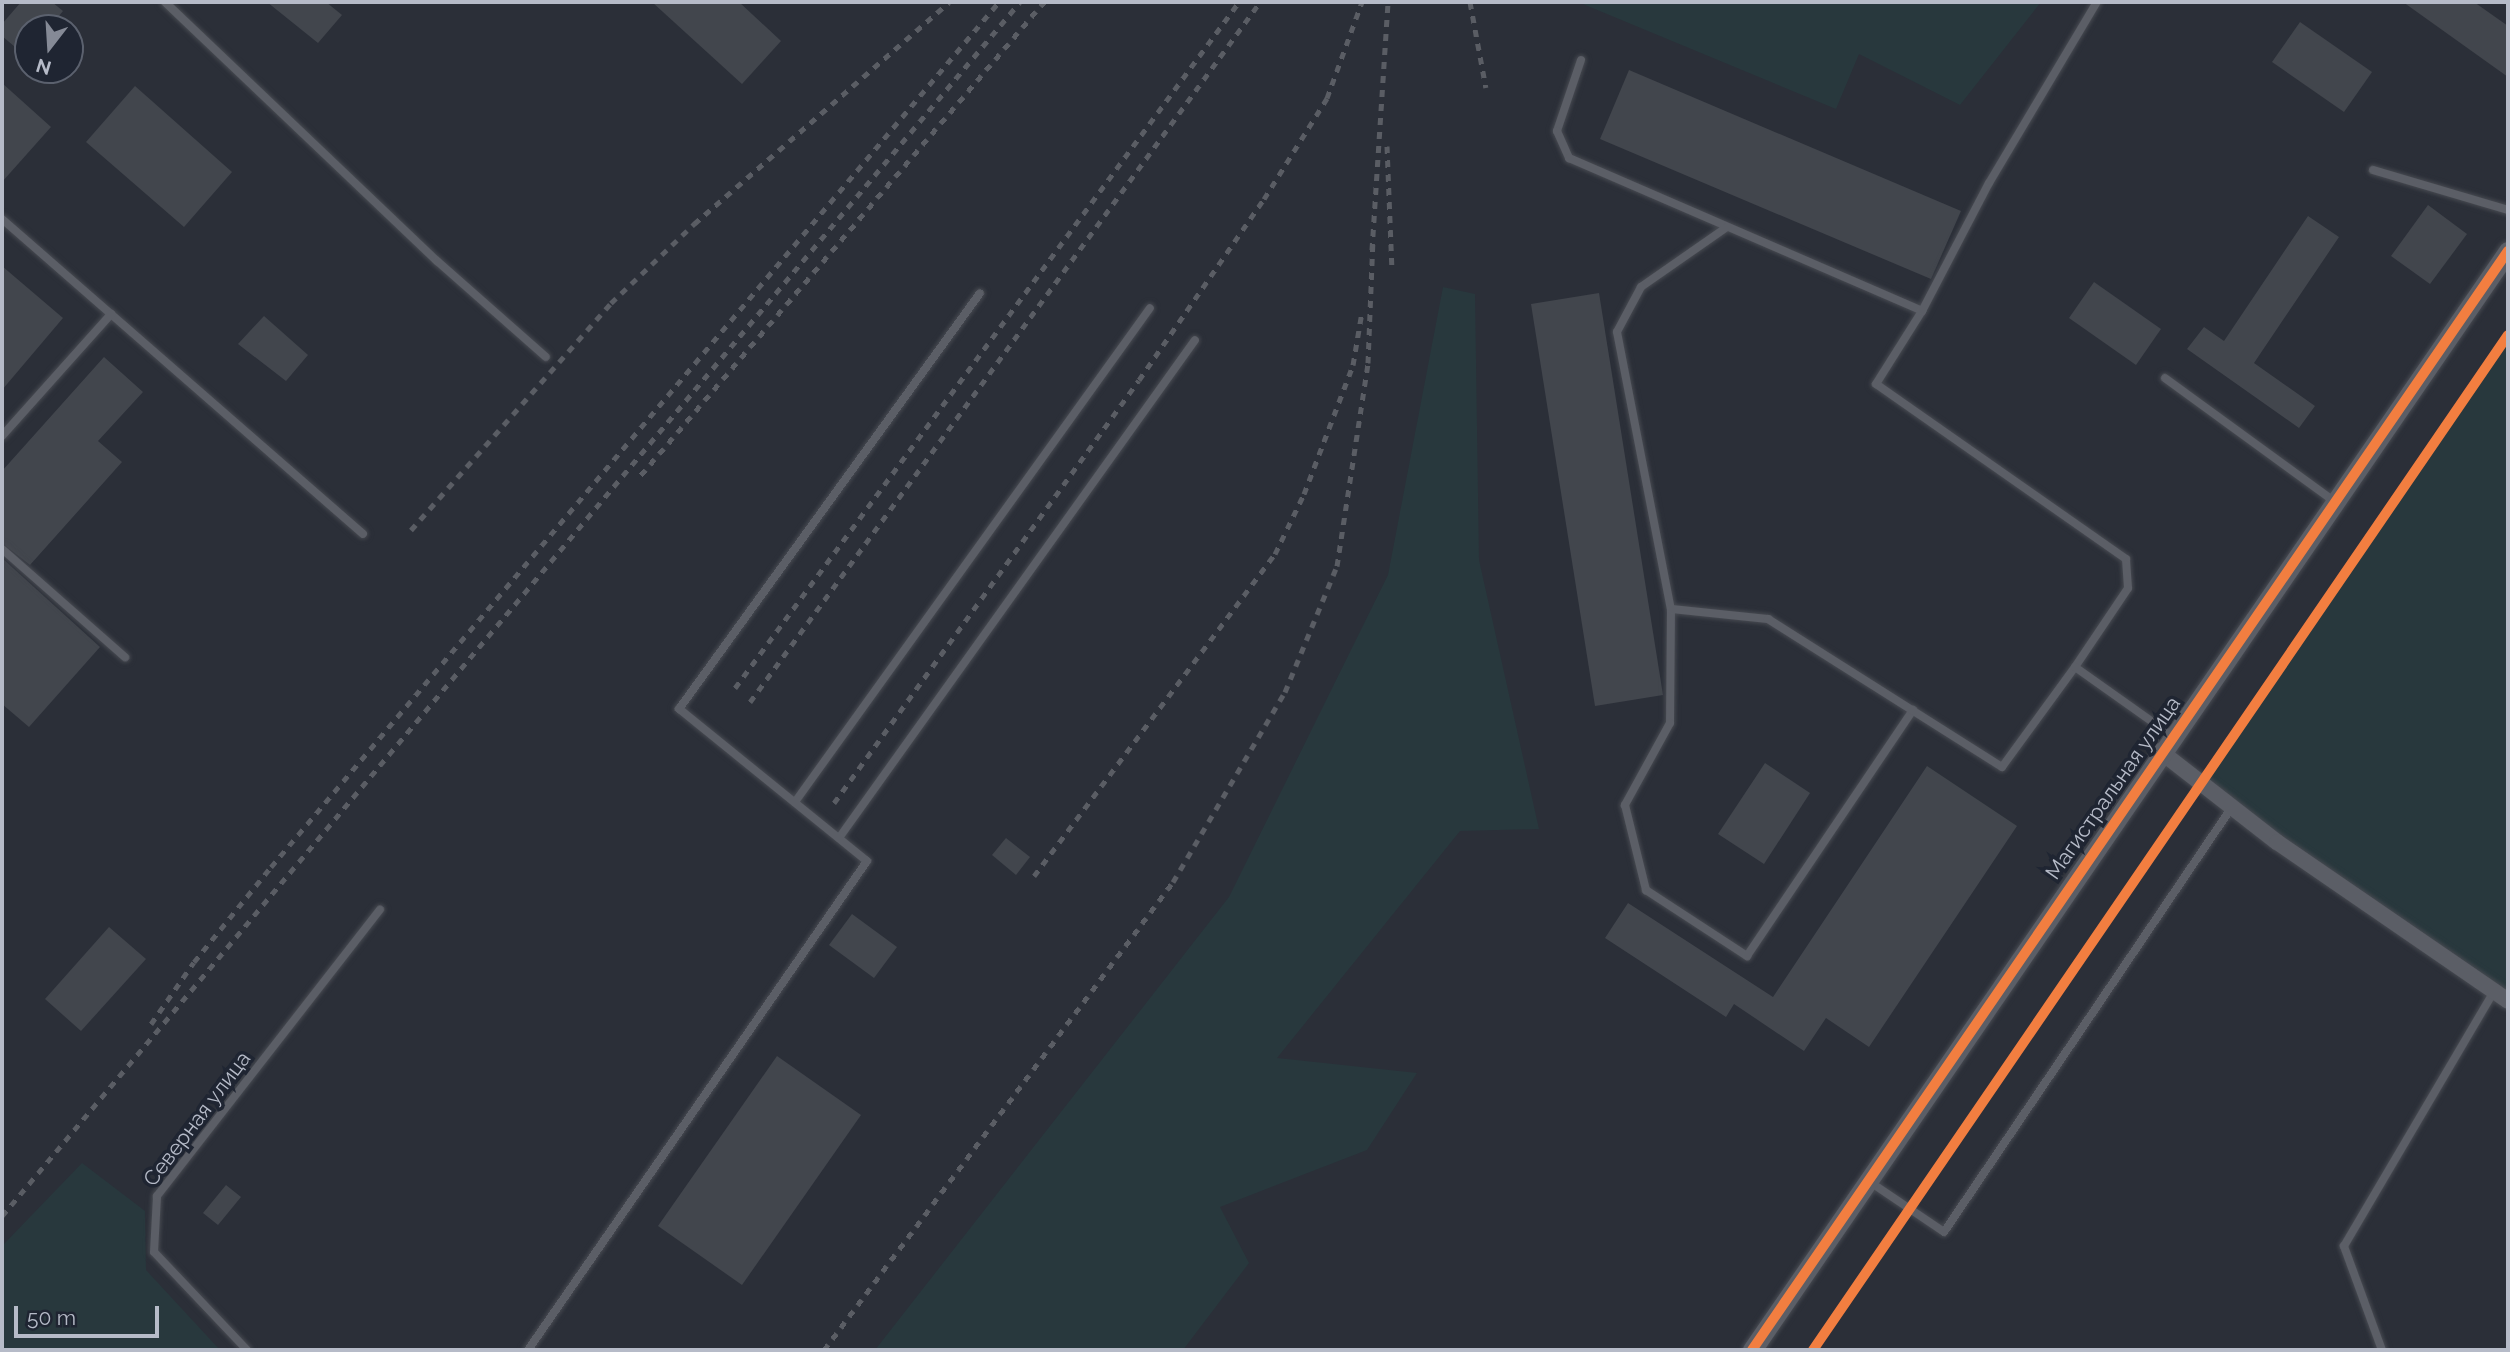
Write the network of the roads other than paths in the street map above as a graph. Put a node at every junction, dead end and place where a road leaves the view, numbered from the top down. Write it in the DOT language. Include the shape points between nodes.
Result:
graph roads {
  1 [pos="165,2"];
  2 [pos="2096,2"];
  3 [pos="1581,60"];
  4 [pos="2373,170"];
  5 [pos="2508,210"];
  6 [pos="2,219"];
  7 [pos="1727,228"];
  8 [pos="2508,251"];
  9 [pos="980,293"];
  10 [pos="1150,308"];
  11 [pos="1922,311"];
  12 [pos="111,314"];
  13 [pos="1195,340"];
  14 [pos="546,356"];
  15 [pos="2165,378"];
  16 [pos="2,436"];
  17 [pos="2336,503"];
  18 [pos="363,534"];
  19 [pos="2,550"];
  20 [pos="1671,609"];
  21 [pos="125,657"];
  22 [pos="2075,667"];
  23 [pos="1913,710"];
  24 [pos="2166,743"];
  25 [pos="795,802"];
  26 [pos="2232,807"];
  27 [pos="839,838"];
  28 [pos="380,910"];
  29 [pos="2494,991"];
  30 [pos="2508,1000"];
  31 [pos="1867,1180"];
  32 [pos="247,1350"];
  33 [pos="528,1350"];
  34 [pos="1752,1350"];
  35 [pos="2382,1350"];
  1 -- 14 [label="lane" via="437,261"];
  2 -- 11 [label="lane" via="1989,183"];
  3 -- 7 [label="lane" via="1557,131 1569,158"];
  4 -- 5 [label="lane"];
  6 -- 12 [label="lane"];
  7 -- 11 [label="lane"];
  7 -- 20 [label="lane" via="1641,287 1617,332"];
  8 -- 17 [label="street, Магистральная улица"];
  9 -- 25 [label="lane" via="679,709"];
  10 -- 25 [label="lane"];
  11 -- 22 [label="lane" via="1876,384 2126,559 2128,588"];
  12 -- 16 [label="lane"];
  12 -- 18 [label="lane"];
  13 -- 27 [label="lane"];
  15 -- 17 [label="lane"];
  17 -- 24 [label="street, Магистральная улица"];
  19 -- 21 [label="lane"];
  20 -- 23 [label="lane" via="1768,620"];
  20 -- 23 [label="lane" via="1670,723 1625,805 1646,890 1746,956"];
  22 -- 23 [label="lane" via="2002,767"];
  22 -- 24 [label="lane"];
  24 -- 26 [label="street"];
  24 -- 31 [label="street, Магистральная улица"];
  25 -- 27 [label="lane"];
  26 -- 29 [label="street"];
  26 -- 31 [label="lane" via="1944,1232"];
  27 -- 33 [label="lane" via="867,861"];
  28 -- 32 [label="lane, Северная улица" via="157,1196 155,1252"];
  29 -- 30 [label="street"];
  29 -- 35 [label="lane" via="2344,1246"];
  31 -- 34 [label="street, Магистральная улица"];
}
